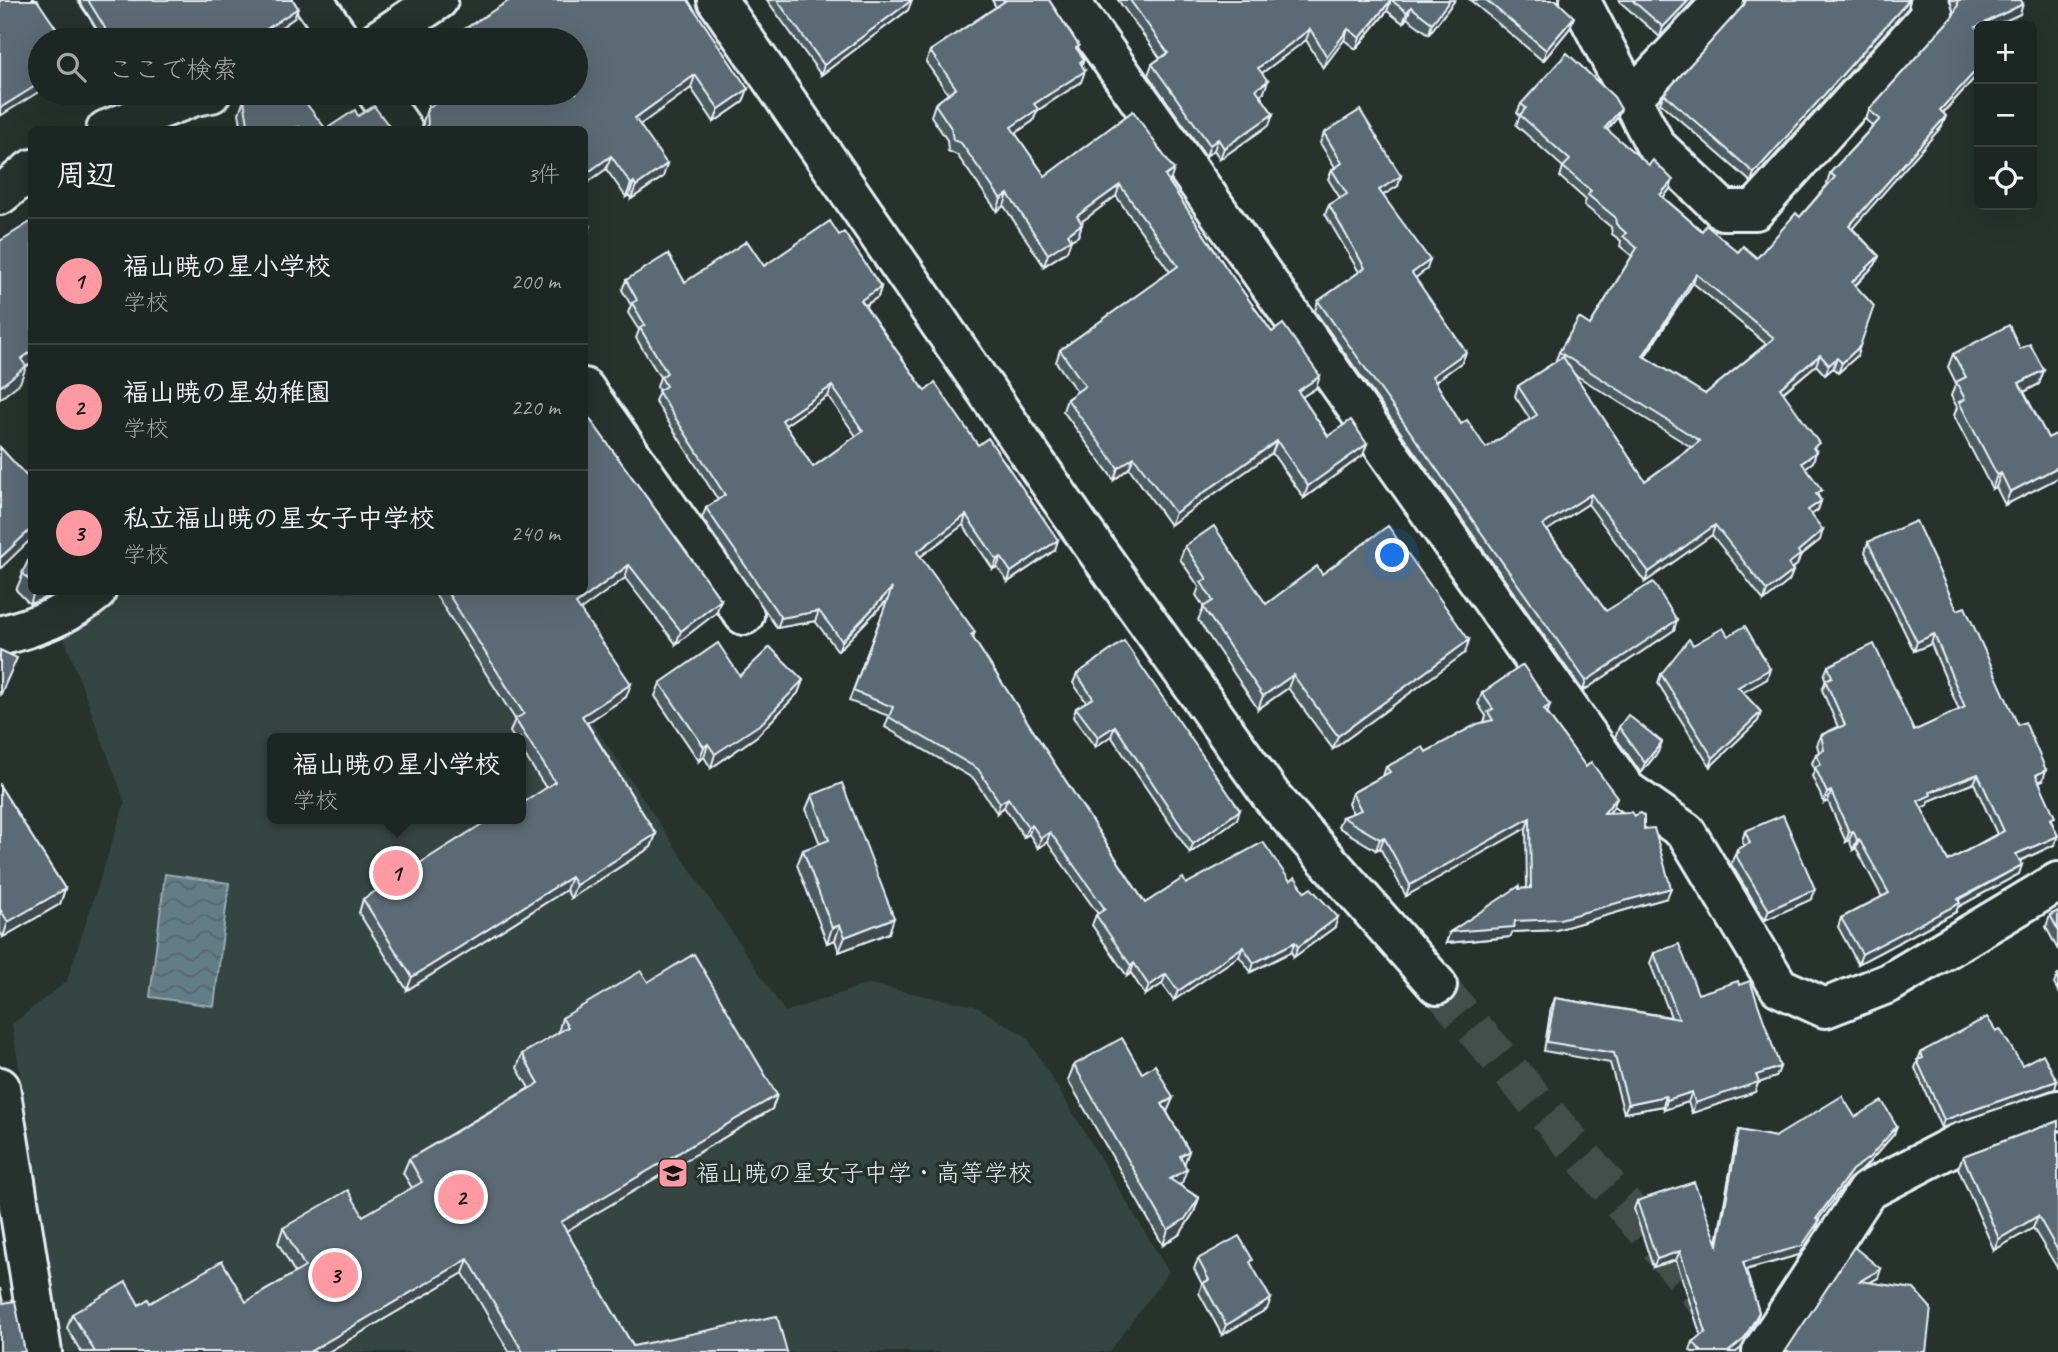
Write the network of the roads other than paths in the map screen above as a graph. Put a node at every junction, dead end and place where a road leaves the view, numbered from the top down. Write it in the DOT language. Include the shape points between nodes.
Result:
graph roads {
  1 [pos="53,0"];
  2 [pos="313,0"];
  3 [pos="438,0"];
  4 [pos="717,0"];
  5 [pos="1069,0"];
  6 [pos="1580,0"];
  7 [pos="1724,0"];
  8 [pos="1928,0"];
  9 [pos="72,28"];
  10 [pos="333,28"];
  11 [pos="396,28"];
  12 [pos="1631,99"];
  13 [pos="157,105"];
  14 [pos="385,105"];
  15 [pos="116,114"];
  16 [pos="400,126"];
  17 [pos="28,172"];
  18 [pos="0,195"];
  19 [pos="588,394"];
  20 [pos="92,595"];
  21 [pos="744,615"];
  22 [pos="0,636"];
  23 [pos="2058,883"];
  24 [pos="1437,985"];
  25 [pos="0,1087"];
  26 [pos="2058,1110"];
  27 [pos="14,1268"];
  28 [pos="42,1352"];
  29 [pos="1762,1352"];
  1 -- 9 [label="street"];
  2 -- 10 [label="street"];
  3 -- 11 [label="street"];
  4 -- 24 [label="street" via="1272,797"];
  5 -- 23 [label="street" via="1626,790 1686,832 1779,987 1825,1008 1889,983"];
  6 -- 12 [label="street"];
  7 -- 12 [label="street"];
  8 -- 12 [label="street" via="1933,12 1755,210 1723,210 1656,146"];
  13 -- 15 [label="street"];
  14 -- 16 [label="street"];
  17 -- 18 [label="street"];
  19 -- 21 [label="street"];
  20 -- 22 [label="street" via="35,626"];
  25 -- 27 [label="street"];
  26 -- 29 [label="street" via="1963,1141 1867,1191"];
  27 -- 28 [label="street"];
}
